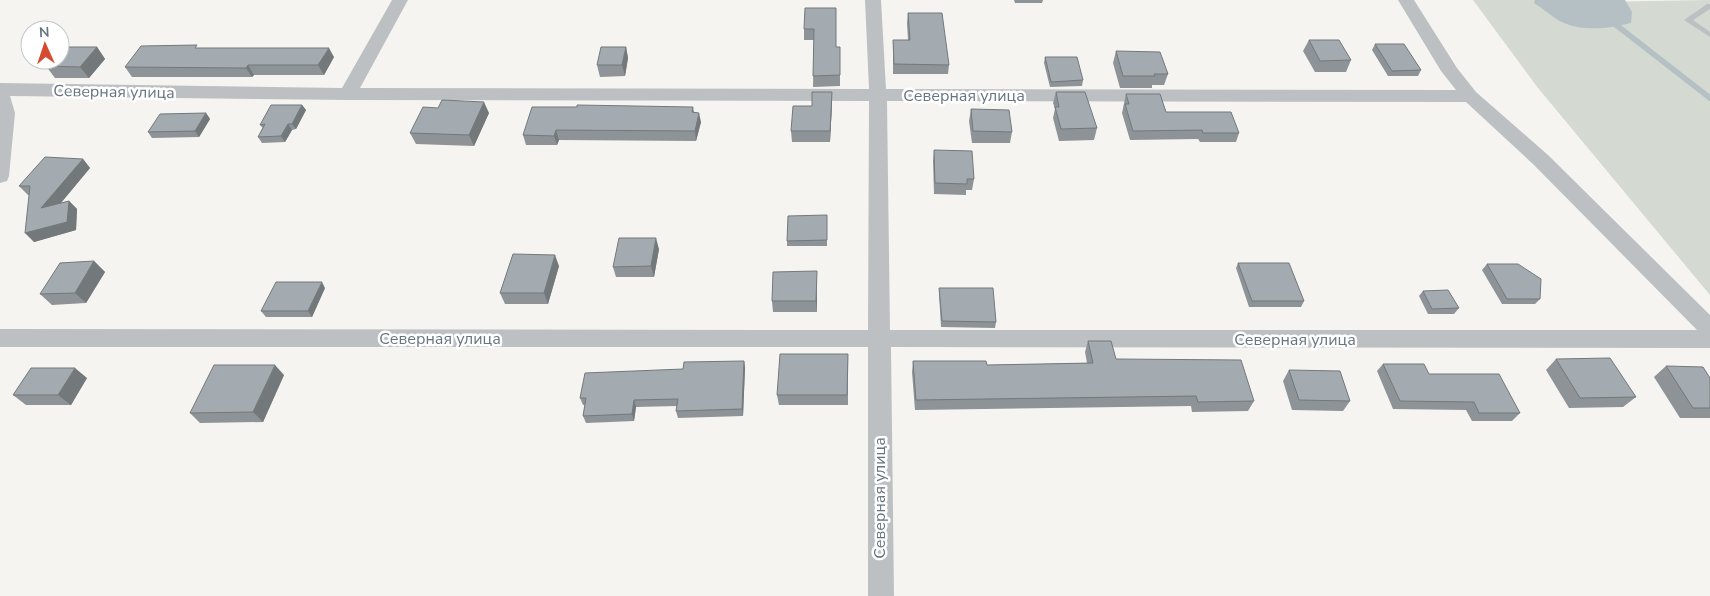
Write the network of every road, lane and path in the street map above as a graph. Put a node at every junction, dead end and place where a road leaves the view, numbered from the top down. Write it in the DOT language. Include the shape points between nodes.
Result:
graph roads {
  1 [pos="400,0"];
  2 [pos="873,0"];
  3 [pos="1406,0"];
  4 [pos="1710,6"];
  5 [pos="1710,35"];
  6 [pos="1,90"];
  7 [pos="348,94"];
  8 [pos="878,96"];
  9 [pos="1470,96"];
  10 [pos="0,176"];
  11 [pos="1710,329"];
  12 [pos="0,338"];
  13 [pos="1710,339"];
  14 [pos="879,340"];
  15 [pos="881,596"];
  1 -- 7 [label="street"];
  2 -- 8 [label="street, Северная улица"];
  3 -- 9 [label="street" via="1450,71"];
  4 -- 5 [label="lane" via="1688,20"];
  6 -- 7 [label="street, Северная улица"];
  6 -- 10 [label="street, Северная улица" via="6,113"];
  7 -- 8 [label="street, Северная улица"];
  8 -- 9 [label="street, Северная улица"];
  8 -- 14 [label="street, Северная улица"];
  9 -- 11 [label="street" via="1541,160"];
  12 -- 14 [label="street, Северная улица"];
  13 -- 14 [label="street, Северная улица"];
  14 -- 15 [label="street, Северная улица"];
}
